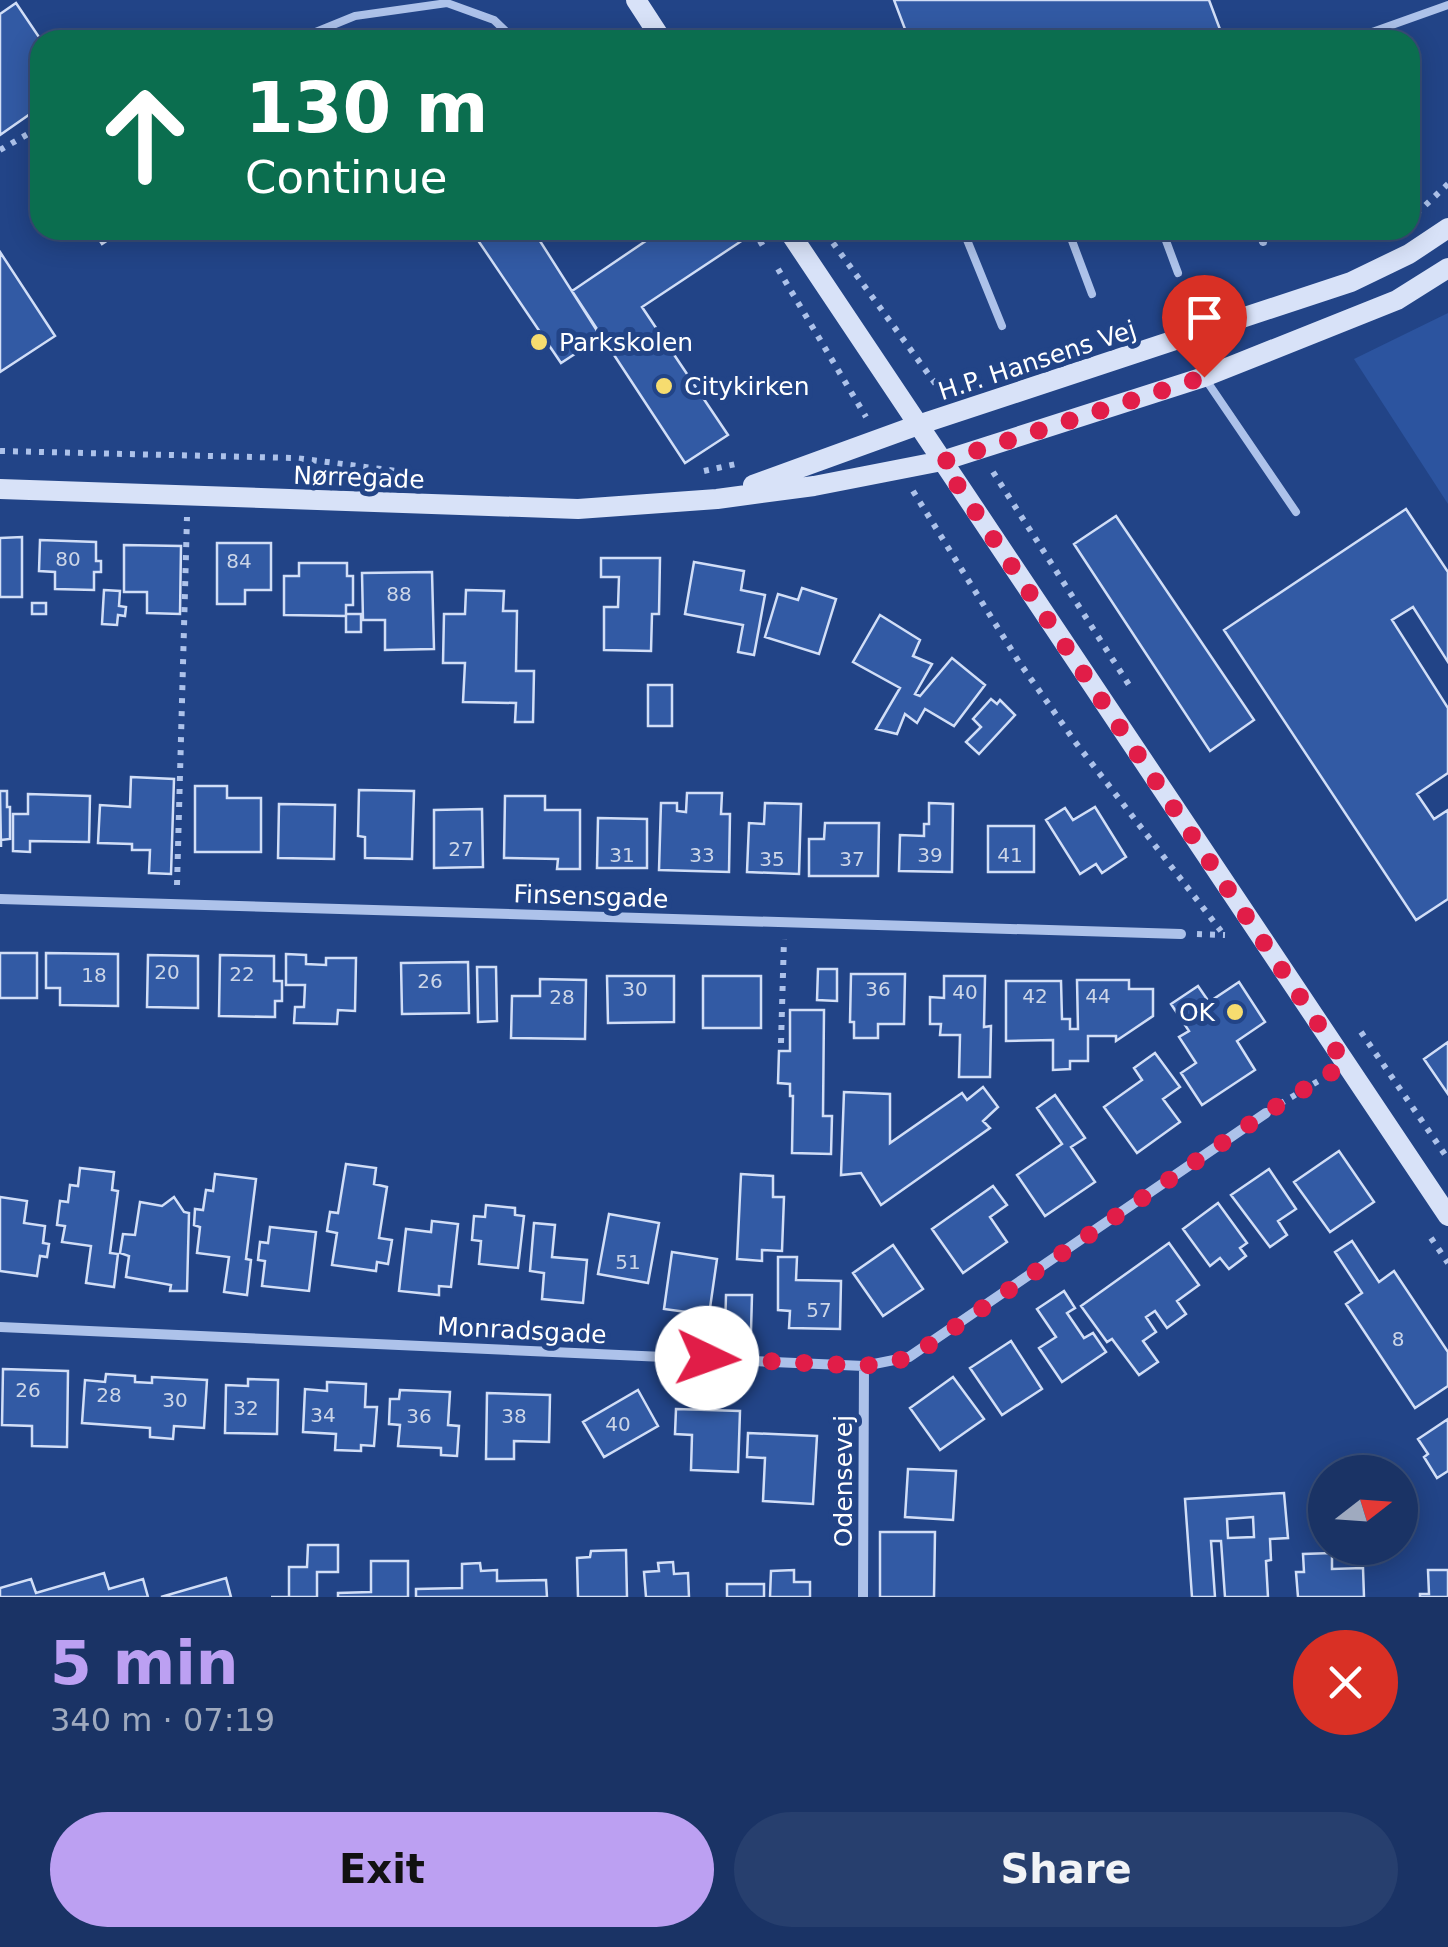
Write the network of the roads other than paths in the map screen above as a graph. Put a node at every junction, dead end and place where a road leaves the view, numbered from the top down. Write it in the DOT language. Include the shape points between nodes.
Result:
graph roads {
  1 [pos="636,0"];
  2 [pos="1448,5"];
  3 [pos="321,30"];
  4 [pos="504,30"];
  5 [pos="656,30"];
  6 [pos="1389,30"];
  7 [pos="1448,228"];
  8 [pos="795,240"];
  9 [pos="967,240"];
  10 [pos="1072,240"];
  11 [pos="1166,240"];
  12 [pos="1448,268"];
  13 [pos="1178,273"];
  14 [pos="1092,294"];
  15 [pos="1002,326"];
  16 [pos="1191,335"];
  17 [pos="1204,377"];
  18 [pos="918,426"];
  19 [pos="942,462"];
  20 [pos="0,489"];
  21 [pos="717,499"];
  22 [pos="1296,512"];
  23 [pos="0,898"];
  24 [pos="1181,934"];
  25 [pos="1266,1113"];
  26 [pos="1448,1216"];
  27 [pos="0,1327"];
  28 [pos="864,1366"];
  29 [pos="862,1597"];
  1 -- 5 [label="street"];
  2 -- 6 [label="lane"];
  3 -- 4 [label="lane" via="355,16 447,3"];
  7 -- 16 [label="street, H.P. Hansens Vej" via="1351,282"];
  8 -- 18 [label="street"];
  9 -- 15 [label="lane"];
  10 -- 14 [label="lane"];
  11 -- 13 [label="lane"];
  12 -- 17 [label="street" via="1397,300"];
  16 -- 17 [label="lane"];
  16 -- 18 [label="street, H.P. Hansens Vej"];
  17 -- 19 [label="street"];
  17 -- 22 [label="lane"];
  18 -- 19 [label="street"];
  18 -- 21 [label="street, Nørregade"];
  19 -- 21 [label="street, Nørregade"];
  19 -- 26 [label="street"];
  20 -- 21 [label="street, Nørregade" via="578,509"];
  23 -- 24 [label="street, Finsensgade"];
  25 -- 28 [label="street, Monradsgade" via="910,1358"];
  27 -- 28 [label="street, Monradsgade"];
  28 -- 29 [label="street, Odensevej"];
}
